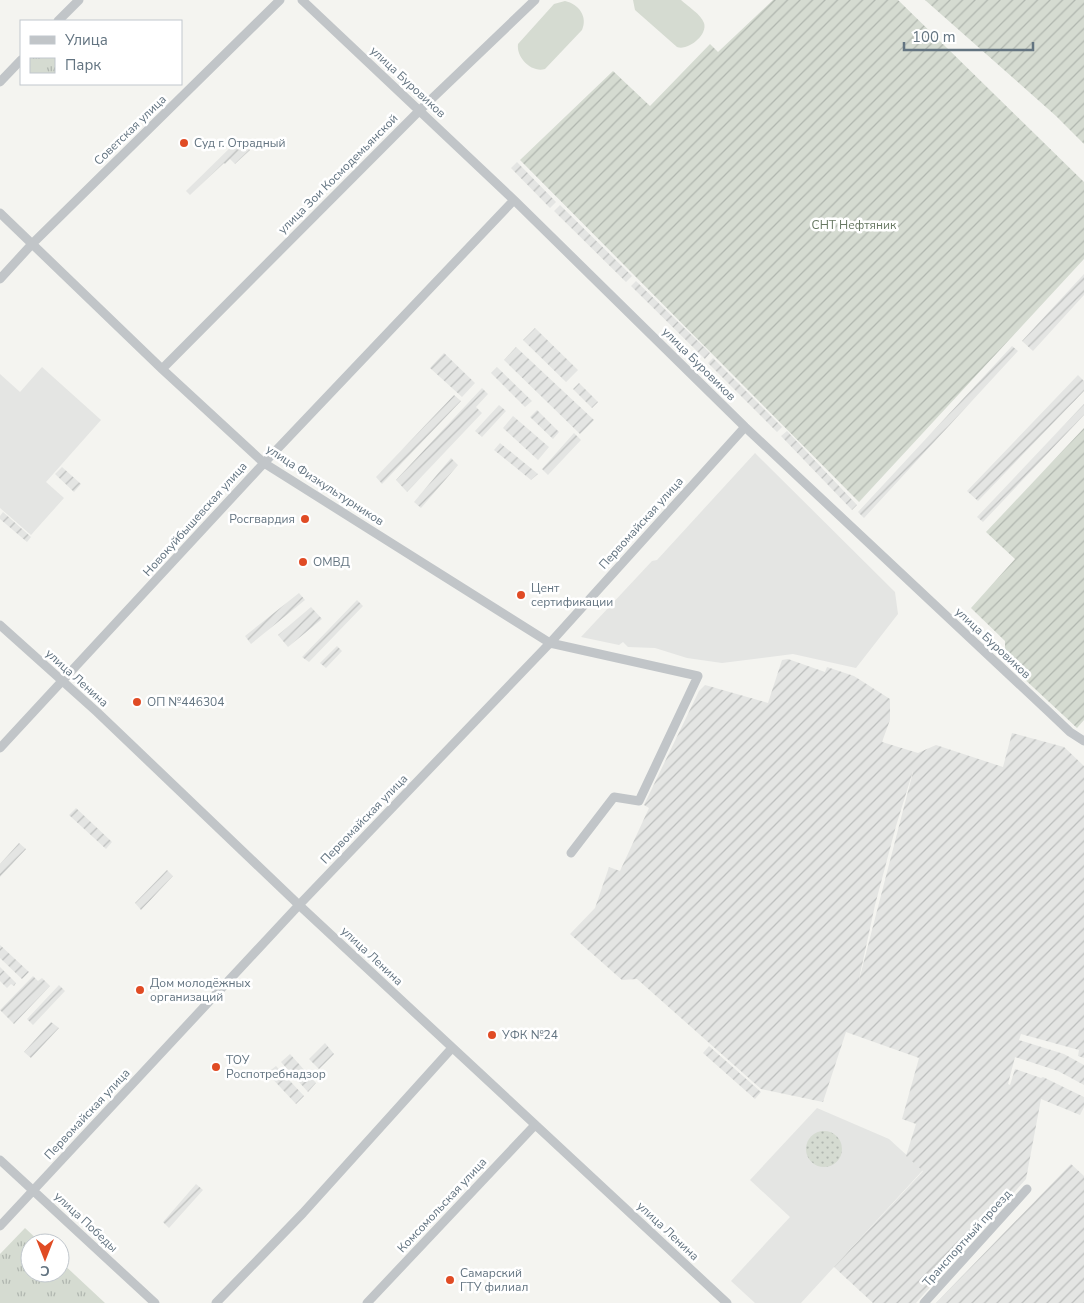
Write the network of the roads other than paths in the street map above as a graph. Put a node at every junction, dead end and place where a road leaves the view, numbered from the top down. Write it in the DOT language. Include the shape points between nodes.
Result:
graph roads {
  1 [pos="79,0"];
  2 [pos="280,0"];
  3 [pos="302,0"];
  4 [pos="535,0"];
  5 [pos="59,20"];
  6 [pos="20,61"];
  7 [pos="0,82"];
  8 [pos="420,110"];
  9 [pos="514,200"];
  10 [pos="0,213"];
  11 [pos="32,244"];
  12 [pos="0,279"];
  13 [pos="162,369"];
  14 [pos="745,426"];
  15 [pos="264,463"];
  16 [pos="0,625"];
  17 [pos="550,643"];
  18 [pos="62,682"];
  19 [pos="1084,741"];
  20 [pos="0,748"];
  21 [pos="571,853"];
  22 [pos="299,905"];
  23 [pos="452,1048"];
  24 [pos="535,1125"];
  25 [pos="0,1160"];
  26 [pos="1027,1189"];
  27 [pos="33,1190"];
  28 [pos="0,1226"];
  29 [pos="154,1303"];
  30 [pos="216,1303"];
  31 [pos="367,1303"];
  32 [pos="728,1303"];
  33 [pos="924,1303"];
  1 -- 5 [label="street"];
  2 -- 11 [label="street, Советская улица"];
  3 -- 8 [label="street, улица Буровиков"];
  4 -- 8 [label="street, улица Зои Космодемьянской"];
  6 -- 7 [label="street"];
  8 -- 9 [label="street, улица Буровиков"];
  8 -- 13 [label="street, улица Зои Космодемьянской"];
  9 -- 14 [label="street, улица Буровиков"];
  9 -- 15 [label="street, Новокуйбышевская улица"];
  10 -- 11 [label="street, улица Физкультурников"];
  11 -- 12 [label="street, Советская улица"];
  11 -- 13 [label="street, улица Физкультурников"];
  13 -- 15 [label="street, улица Физкультурников"];
  14 -- 17 [label="street, Первомайская улица"];
  14 -- 19 [label="street, улица Буровиков" via="991,660"];
  15 -- 17 [label="street, улица Физкультурников"];
  15 -- 18 [label="street, Новокуйбышевская улица"];
  16 -- 18 [label="street, улица Ленина"];
  17 -- 21 [label="street, улица Физкультурников" via="698,676 639,801 614,797"];
  17 -- 22 [label="street, Первомайская улица"];
  18 -- 20 [label="street, Новокуйбышевская улица"];
  18 -- 22 [label="street, улица Ленина"];
  22 -- 23 [label="street, улица Ленина"];
  22 -- 27 [label="street, Первомайская улица"];
  23 -- 24 [label="street, улица Ленина"];
  23 -- 30 [label="street" via="303,1213"];
  24 -- 31 [label="street, Комсомольская улица"];
  24 -- 32 [label="street, улица Ленина"];
  25 -- 27 [label="street, улица Победы"];
  26 -- 33 [label="street, Транспортный проезд"];
  27 -- 28 [label="street, Первомайская улица"];
  27 -- 29 [label="street, улица Победы"];
}
